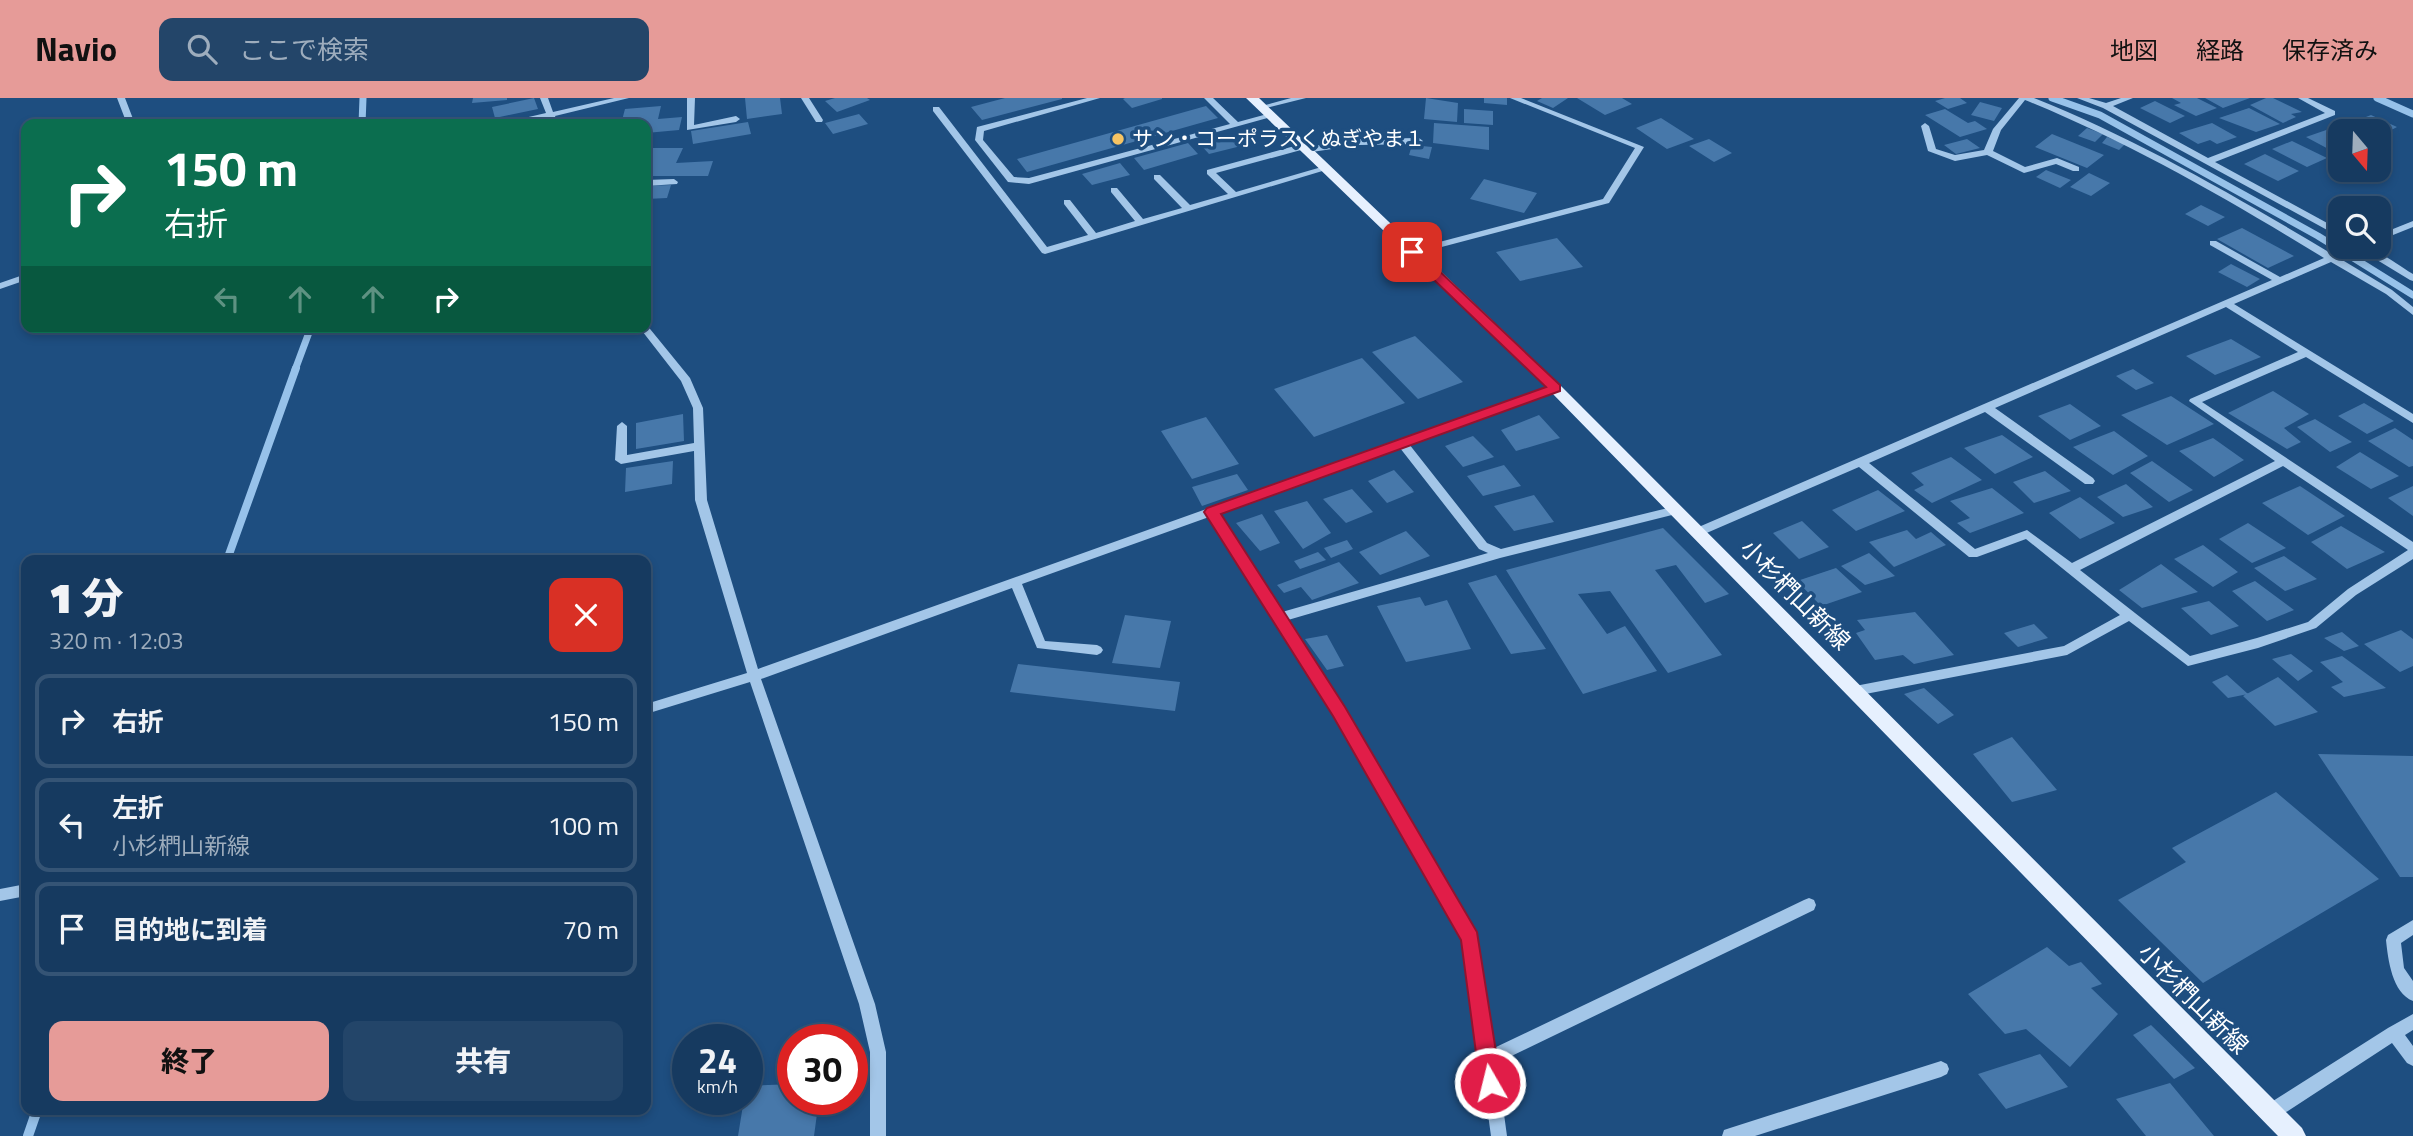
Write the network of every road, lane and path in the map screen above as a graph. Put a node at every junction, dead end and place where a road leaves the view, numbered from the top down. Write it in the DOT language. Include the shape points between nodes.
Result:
graph roads {
  1 [pos="121,98"];
  2 [pos="544,98"];
  3 [pos="625,98"];
  4 [pos="691,98"];
  5 [pos="805,98"];
  6 [pos="1096,98"];
  7 [pos="1208,98"];
  8 [pos="1302,98"];
  9 [pos="1514,98"];
  10 [pos="2025,98"];
  11 [pos="2081,98"];
  12 [pos="2129,98"];
  13 [pos="2302,98"];
  14 [pos="2106,106"];
  15 [pos="1262,107"];
  16 [pos="936,109"];
  17 [pos="551,114"];
  18 [pos="129,119"];
  19 [pos="530,119"];
  20 [pos="552,119"];
  21 [pos="736,119"];
  22 [pos="819,120"];
  23 [pos="1236,125"];
  24 [pos="1925,126"];
  25 [pos="1419,141"];
  26 [pos="1303,149"];
  27 [pos="1988,152"];
  28 [pos="2209,161"];
  29 [pos="1325,169"];
  30 [pos="2076,169"];
  31 [pos="1157,177"];
  32 [pos="674,182"];
  33 [pos="651,183"];
  34 [pos="1114,190"];
  35 [pos="1234,195"];
  36 [pos="1067,202"];
  37 [pos="1188,209"];
  38 [pos="1141,222"];
  39 [pos="2413,224"];
  40 [pos="2328,227"];
  41 [pos="2391,233"];
  42 [pos="1094,236"];
  43 [pos="2213,243"];
  44 [pos="1412,252"];
  45 [pos="2328,256"];
  46 [pos="2329,259"];
  47 [pos="2333,259"];
  48 [pos="2380,259"];
  49 [pos="21,278"];
  50 [pos="2413,278"];
  51 [pos="2279,280"];
  52 [pos="0,286"];
  53 [pos="2226,303"];
  54 [pos="2413,312"];
  55 [pos="649,333"];
  56 [pos="2306,353"];
  57 [pos="1555,388"];
  58 [pos="1986,407"];
  59 [pos="2413,419"];
  60 [pos="622,426"];
  61 [pos="1402,443"];
  62 [pos="699,446"];
  63 [pos="2283,461"];
  64 [pos="1861,462"];
  65 [pos="2089,481"];
  66 [pos="1676,510"];
  67 [pos="1212,512"];
  68 [pos="1698,533"];
  69 [pos="2413,550"];
  70 [pos="1500,554"];
  71 [pos="2071,569"];
  72 [pos="1015,582"];
  73 [pos="2130,615"];
  74 [pos="1279,618"];
  75 [pos="1097,650"];
  76 [pos="754,676"];
  77 [pos="1855,691"];
  78 [pos="651,707"];
  79 [pos="21,891"];
  80 [pos="0,895"];
  81 [pos="1809,905"];
  82 [pos="2413,926"];
  83 [pos="2413,994"];
  84 [pos="2413,1021"];
  85 [pos="2393,1033"];
  86 [pos="2413,1058"];
  87 [pos="1487,1060"];
  88 [pos="1941,1069"];
  89 [pos="2271,1112"];
  90 [pos="878,1136"];
  91 [pos="1499,1136"];
  92 [pos="1730,1136"];
  93 [pos="2294,1136"];
  1 -- 18 [label="street"];
  2 -- 17 [label="street"];
  3 -- 17 [label="street"];
  4 -- 21 [label="street" via="690,128"];
  5 -- 22 [label="street"];
  6 -- 23 [label="street" via="980,129 979,140 1011,180 1029,181"];
  7 -- 23 [label="street"];
  8 -- 15 [label="street"];
  9 -- 44 [label="street" via="1640,147 1606,201"];
  10 -- 27 [label="street" via="1997,129"];
  10 -- 45 [label="street" via="2131,143"];
  11 -- 14 [label="street"];
  12 -- 14 [label="street"];
  13 -- 28 [label="street" via="2333,113"];
  14 -- 28 [label="street"];
  15 -- 23 [label="street"];
  15 -- 26 [label="main road, 小杉椚山新線"];
  16 -- 42 [label="street" via="1045,251"];
  17 -- 19 [label="street"];
  17 -- 20 [label="street"];
  24 -- 27 [label="street" via="1932,151 1955,158"];
  25 -- 26 [label="street"];
  26 -- 29 [label="main road, 小杉椚山新線"];
  26 -- 35 [label="street" via="1210,172"];
  27 -- 30 [label="street" via="2024,170 2057,161"];
  28 -- 40 [label="street"];
  29 -- 35 [label="street"];
  29 -- 44 [label="main road, 小杉椚山新線"];
  31 -- 37 [label="street"];
  32 -- 33 [label="street"];
  34 -- 38 [label="street"];
  35 -- 37 [label="street"];
  36 -- 42 [label="street"];
  37 -- 38 [label="street"];
  38 -- 42 [label="street"];
  39 -- 41 [label="street"];
  43 -- 51 [label="street"];
  44 -- 57 [label="main road, 小杉椚山新線"];
  46 -- 51 [label="street"];
  47 -- 54 [label="street"];
  48 -- 50 [label="street"];
  49 -- 52 [label="street"];
  51 -- 53 [label="street"];
  53 -- 56 [label="street"];
  53 -- 58 [label="street"];
  55 -- 62 [label="street" via="686,380 698,408"];
  56 -- 59 [label="street"];
  56 -- 63 [label="street" via="2194,401"];
  57 -- 61 [label="street"];
  57 -- 66 [label="main road, 小杉椚山新線"];
  58 -- 64 [label="street"];
  58 -- 65 [label="street"];
  60 -- 62 [label="street" via="621,460"];
  61 -- 67 [label="street"];
  61 -- 70 [label="street" via="1483,547"];
  62 -- 76 [label="street" via="701,500"];
  63 -- 69 [label="street"];
  63 -- 71 [label="street"];
  64 -- 68 [label="street"];
  64 -- 71 [label="street" via="1973,554 2027,534"];
  66 -- 68 [label="main road, 小杉椚山新線"];
  66 -- 70 [label="street"];
  67 -- 72 [label="street"];
  67 -- 74 [label="street"];
  68 -- 77 [label="main road, 小杉椚山新線"];
  69 -- 73 [label="street" via="2312,625 2189,662"];
  70 -- 74 [label="street"];
  71 -- 73 [label="street"];
  72 -- 75 [label="street" via="1041,645"];
  72 -- 76 [label="street"];
  73 -- 77 [label="street" via="2067,650"];
  74 -- 87 [label="street" via="1339,711 1471,939"];
  76 -- 78 [label="street"];
  76 -- 90 [label="street" via="867,1004 878,1052"];
  77 -- 89 [label="main road, 小杉椚山新線"];
  79 -- 80 [label="street"];
  81 -- 87 [label="street"];
  82 -- 83 [label="street" via="2393,940 2398,970"];
  84 -- 85 [label="street"];
  85 -- 86 [label="street"];
  85 -- 89 [label="street"];
  87 -- 91 [label="street"];
  88 -- 92 [label="street"];
  89 -- 93 [label="main road, 小杉椚山新線"];
}
